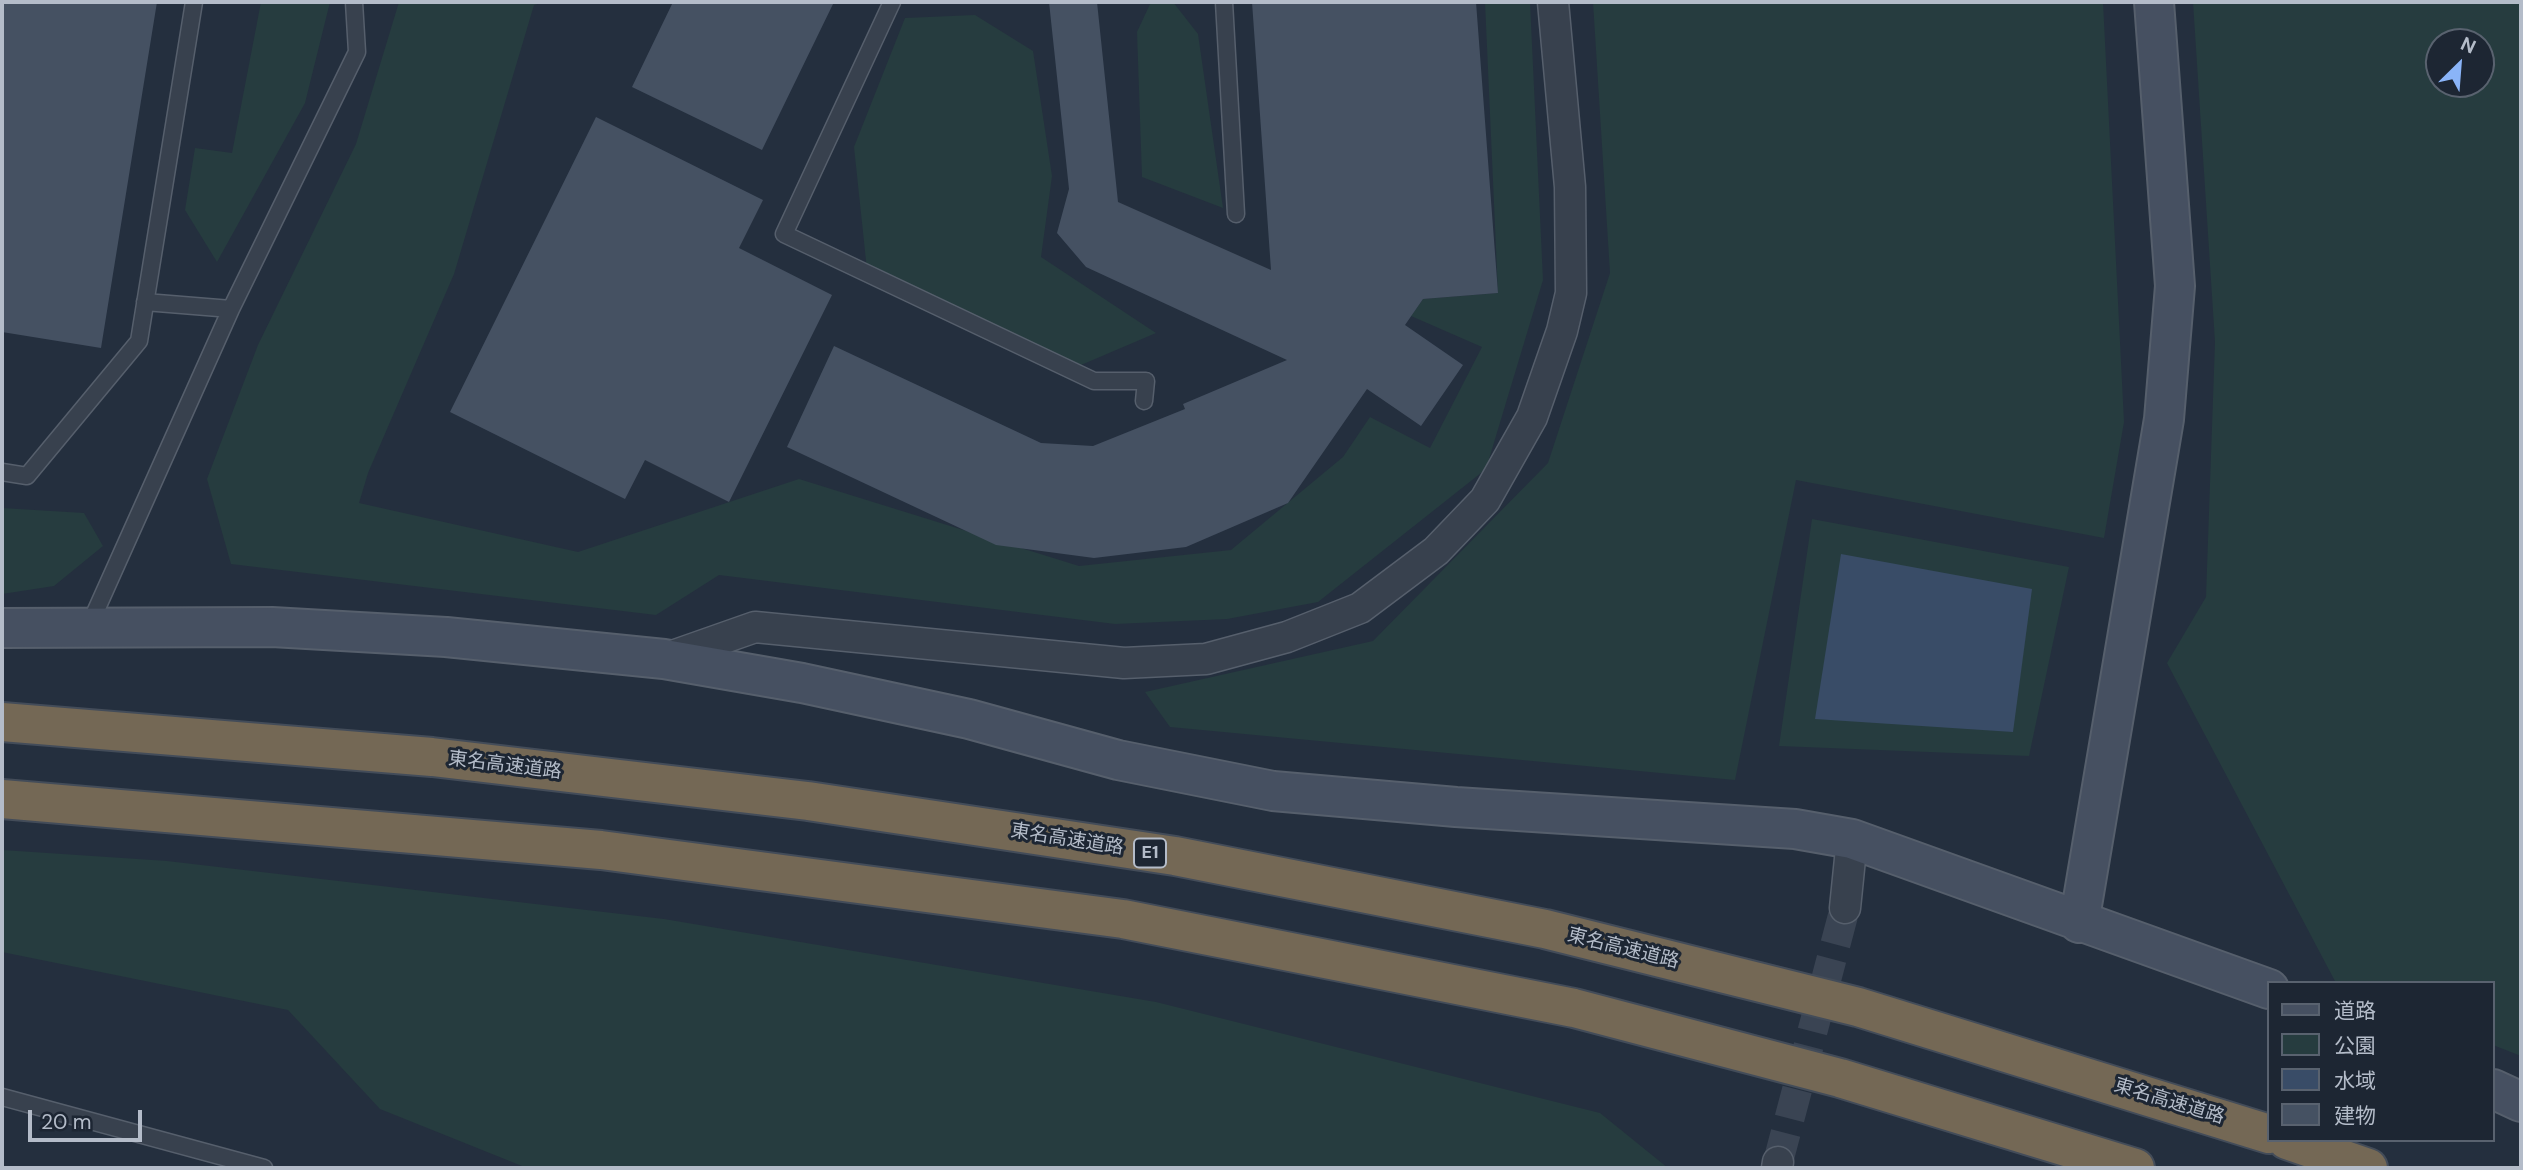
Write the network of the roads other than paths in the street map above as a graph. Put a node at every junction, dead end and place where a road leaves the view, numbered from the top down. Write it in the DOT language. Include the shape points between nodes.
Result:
graph roads {
  1 [pos="194,2"];
  2 [pos="354,2"];
  3 [pos="892,2"];
  4 [pos="1224,2"];
  5 [pos="1553,2"];
  6 [pos="2154,2"];
  7 [pos="1236,214"];
  8 [pos="145,302"];
  9 [pos="230,309"];
  10 [pos="1144,401"];
  11 [pos="2,472"];
  12 [pos="88,627"];
  13 [pos="2,628"];
  14 [pos="664,659"];
  15 [pos="2,722"];
  16 [pos="2,799"];
  17 [pos="1852,839"];
  18 [pos="1845,908"];
  19 [pos="2079,923"];
  20 [pos="2268,989"];
  21 [pos="2495,1090"];
  22 [pos="2,1097"];
  23 [pos="2521,1102"];
  24 [pos="2268,1134"];
  25 [pos="2293,1142"];
  26 [pos="211,1161"];
  27 [pos="264,1168"];
  28 [pos="2135,1168"];
  29 [pos="2368,1168"];
  1 -- 8 [label="lane"];
  2 -- 9 [label="lane" via="356,52"];
  3 -- 10 [label="lane" via="784,233 1094,381 1146,381"];
  4 -- 7 [label="lane"];
  5 -- 14 [label="street" via="1570,187 1571,293 1562,331 1532,417 1485,500 1426,559 1360,608 1287,637 1206,659 1124,663 755,627"];
  6 -- 19 [label="street" via="2175,286 2164,419"];
  8 -- 9 [label="lane"];
  8 -- 11 [label="lane" via="139,341 27,476"];
  9 -- 12 [label="lane"];
  12 -- 13 [label="street"];
  12 -- 14 [label="street" via="285,628 446,637"];
  14 -- 17 [label="street" via="802,682 969,719 1118,760 1273,791 1795,829"];
  15 -- 24 [label="highway, 東名高速道路 / E1" via="432,757 808,801 1175,856 1545,929 1858,1007"];
  16 -- 28 [label="highway" via="601,850 1123,919 1574,1008 1840,1078"];
  17 -- 18 [label="street"];
  17 -- 19 [label="street"];
  19 -- 20 [label="street"];
  21 -- 23 [label="street"];
  22 -- 26 [label="lane"];
  25 -- 29 [label="highway"];
  26 -- 27 [label="lane"];
}
